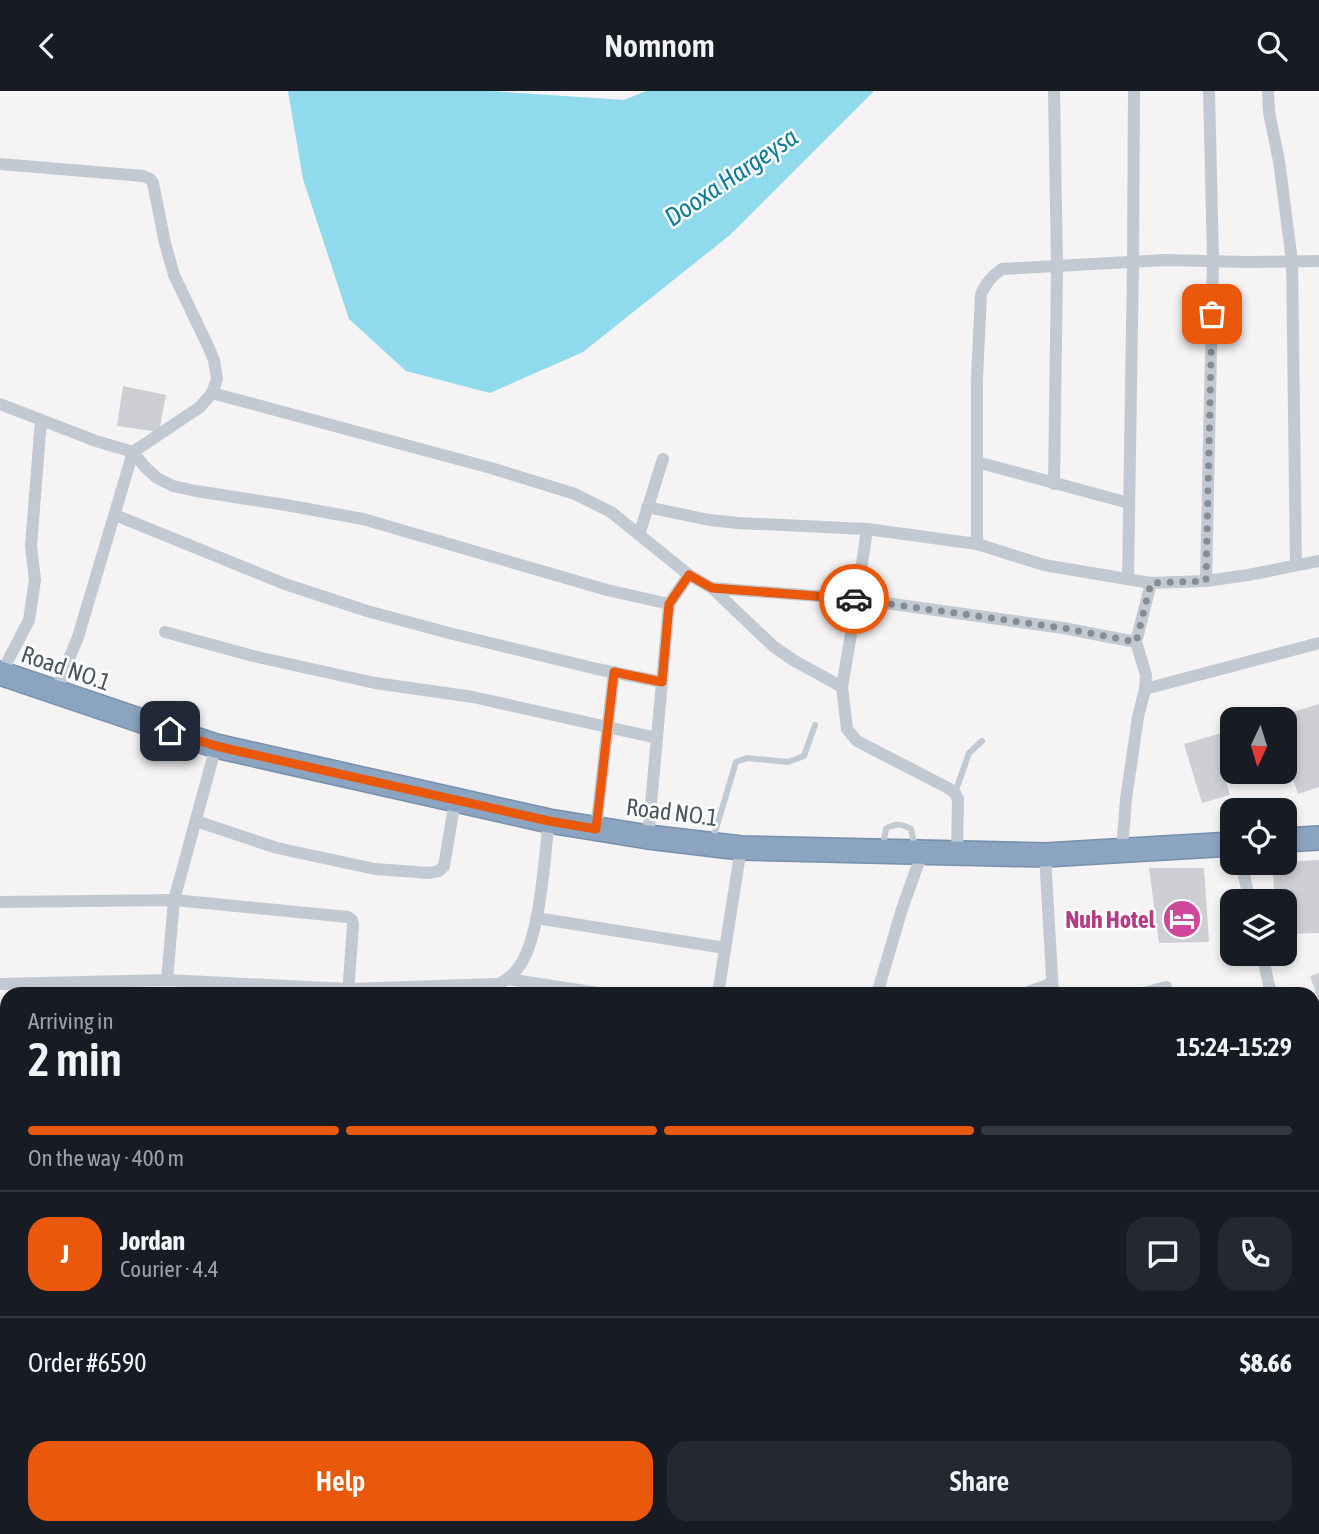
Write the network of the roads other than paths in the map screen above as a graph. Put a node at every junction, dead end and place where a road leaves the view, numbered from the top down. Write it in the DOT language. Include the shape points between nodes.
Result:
graph roads {
  1 [pos="1054,91"];
  2 [pos="1134,91"];
  3 [pos="1209,91"];
  4 [pos="1268,91"];
  5 [pos="0,164"];
  6 [pos="1213,260"];
  7 [pos="1292,261"];
  8 [pos="1319,261"];
  9 [pos="1133,262"];
  10 [pos="1057,266"];
  11 [pos="212,393"];
  12 [pos="0,404"];
  13 [pos="41,420"];
  14 [pos="133,451"];
  15 [pos="663,459"];
  16 [pos="977,462"];
  17 [pos="1054,484"];
  18 [pos="1129,503"];
  19 [pos="647,507"];
  20 [pos="116,515"];
  21 [pos="867,529"];
  22 [pos="639,535"];
  23 [pos="977,544"];
  24 [pos="1319,561"];
  25 [pos="1296,565"];
  26 [pos="689,575"];
  27 [pos="1128,578"];
  28 [pos="1206,581"];
  29 [pos="1151,583"];
  30 [pos="712,588"];
  31 [pos="858,599"];
  32 [pos="669,604"];
  33 [pos="165,632"];
  34 [pos="1136,642"];
  35 [pos="1319,643"];
  36 [pos="614,672"];
  37 [pos="1,673"];
  38 [pos="662,682"];
  39 [pos="842,687"];
  40 [pos="1145,689"];
  41 [pos="55,693"];
  42 [pos="815,725"];
  43 [pos="608,728"];
  44 [pos="657,738"];
  45 [pos="982,741"];
  46 [pos="216,746"];
  47 [pos="955,793"];
  48 [pos="455,801"];
  49 [pos="196,821"];
  50 [pos="549,821"];
  51 [pos="596,829"];
  52 [pos="648,837"];
  53 [pos="1319,838"];
  54 [pos="1297,839"];
  55 [pos="712,844"];
  56 [pos="1220,845"];
  57 [pos="741,848"];
  58 [pos="1122,851"];
  59 [pos="919,852"];
  60 [pos="957,853"];
  61 [pos="1045,855"];
  62 [pos="174,900"];
  63 [pos="0,902"];
  64 [pos="536,918"];
  65 [pos="725,948"];
  66 [pos="1265,966"];
  67 [pos="508,979"];
  68 [pos="167,980"];
  69 [pos="0,984"];
  70 [pos="273,987"];
  71 [pos="348,987"];
  72 [pos="494,987"];
  73 [pos="559,987"];
  74 [pos="719,987"];
  75 [pos="879,987"];
  76 [pos="1052,987"];
  77 [pos="1269,987"];
  1 -- 10 [label="street"];
  2 -- 9 [label="street"];
  3 -- 6 [label="street"];
  4 -- 7 [label="street"];
  5 -- 11 [label="street" via="150,179 174,275 214,360"];
  6 -- 7 [label="street"];
  6 -- 9 [label="street"];
  6 -- 28 [label="street"];
  7 -- 8 [label="street"];
  7 -- 25 [label="street"];
  9 -- 10 [label="street"];
  9 -- 18 [label="street"];
  10 -- 16 [label="street" via="1002,269 981,294"];
  10 -- 17 [label="street"];
  11 -- 14 [label="street" via="200,407"];
  11 -- 22 [label="street" via="575,494 611,512"];
  12 -- 13 [label="street"];
  13 -- 14 [label="street"];
  13 -- 37 [label="street" via="31,546 35,580 29,620"];
  14 -- 20 [label="street"];
  14 -- 32 [label="street" via="157,478 173,486 363,519"];
  15 -- 19 [label="street"];
  16 -- 17 [label="street"];
  16 -- 23 [label="street"];
  17 -- 18 [label="street"];
  18 -- 27 [label="street"];
  19 -- 21 [label="street" via="719,521"];
  19 -- 22 [label="street"];
  20 -- 36 [label="street" via="285,584 367,611"];
  20 -- 41 [label="street" via="78,637"];
  21 -- 23 [label="street"];
  21 -- 31 [label="street"];
  22 -- 26 [label="street"];
  23 -- 27 [label="street" via="1044,565"];
  24 -- 25 [label="street"];
  25 -- 28 [label="street"];
  26 -- 30 [label="street"];
  26 -- 32 [label="street"];
  27 -- 29 [label="street"];
  28 -- 29 [label="street"];
  29 -- 34 [label="street"];
  30 -- 31 [label="street"];
  30 -- 39 [label="street" via="773,646"];
  31 -- 34 [label="street"];
  31 -- 39 [label="street"];
  32 -- 38 [label="street"];
  33 -- 43 [label="street" via="375,683 473,698"];
  34 -- 40 [label="street" via="1146,675"];
  35 -- 40 [label="street"];
  36 -- 38 [label="street"];
  36 -- 43 [label="street"];
  37 -- 41 [label="highway, Road NO.1"];
  38 -- 44 [label="street"];
  39 -- 47 [label="street" via="851,736"];
  40 -- 58 [label="street"];
  41 -- 46 [label="highway, Road NO.1"];
  42 -- 55 [label="lane" via="804,757 788,762 747,758 736,762"];
  43 -- 44 [label="street"];
  43 -- 51 [label="street"];
  44 -- 52 [label="street"];
  45 -- 47 [label="lane" via="969,753"];
  46 -- 48 [label="highway, Road NO.1"];
  46 -- 49 [label="street"];
  47 -- 60 [label="street"];
  48 -- 49 [label="street" via="444,866 430,873 375,869 277,848"];
  48 -- 50 [label="highway, Road NO.1"];
  49 -- 62 [label="street"];
  50 -- 51 [label="highway, Road NO.1"];
  50 -- 64 [label="street"];
  51 -- 52 [label="highway, Road NO.1"];
  52 -- 55 [label="highway, Road NO.1"];
  53 -- 54 [label="highway"];
  55 -- 57 [label="highway, Road NO.1"];
  56 -- 58 [label="highway, Road NO.1"];
  57 -- 59 [label="highway, Road NO.1"];
  57 -- 65 [label="street"];
  58 -- 61 [label="highway, Road NO.1"];
  59 -- 60 [label="highway, Road NO.1"];
  59 -- 75 [label="street"];
  60 -- 61 [label="highway, Road NO.1"];
  61 -- 76 [label="street"];
  62 -- 63 [label="street"];
  62 -- 68 [label="street"];
  62 -- 71 [label="street" via="348,917 353,925"];
  64 -- 65 [label="street"];
  64 -- 67 [label="street" via="522,963"];
  65 -- 74 [label="street"];
  66 -- 77 [label="street"];
  67 -- 72 [label="street"];
  67 -- 73 [label="street"];
  68 -- 69 [label="street"];
  68 -- 70 [label="street"];
}
